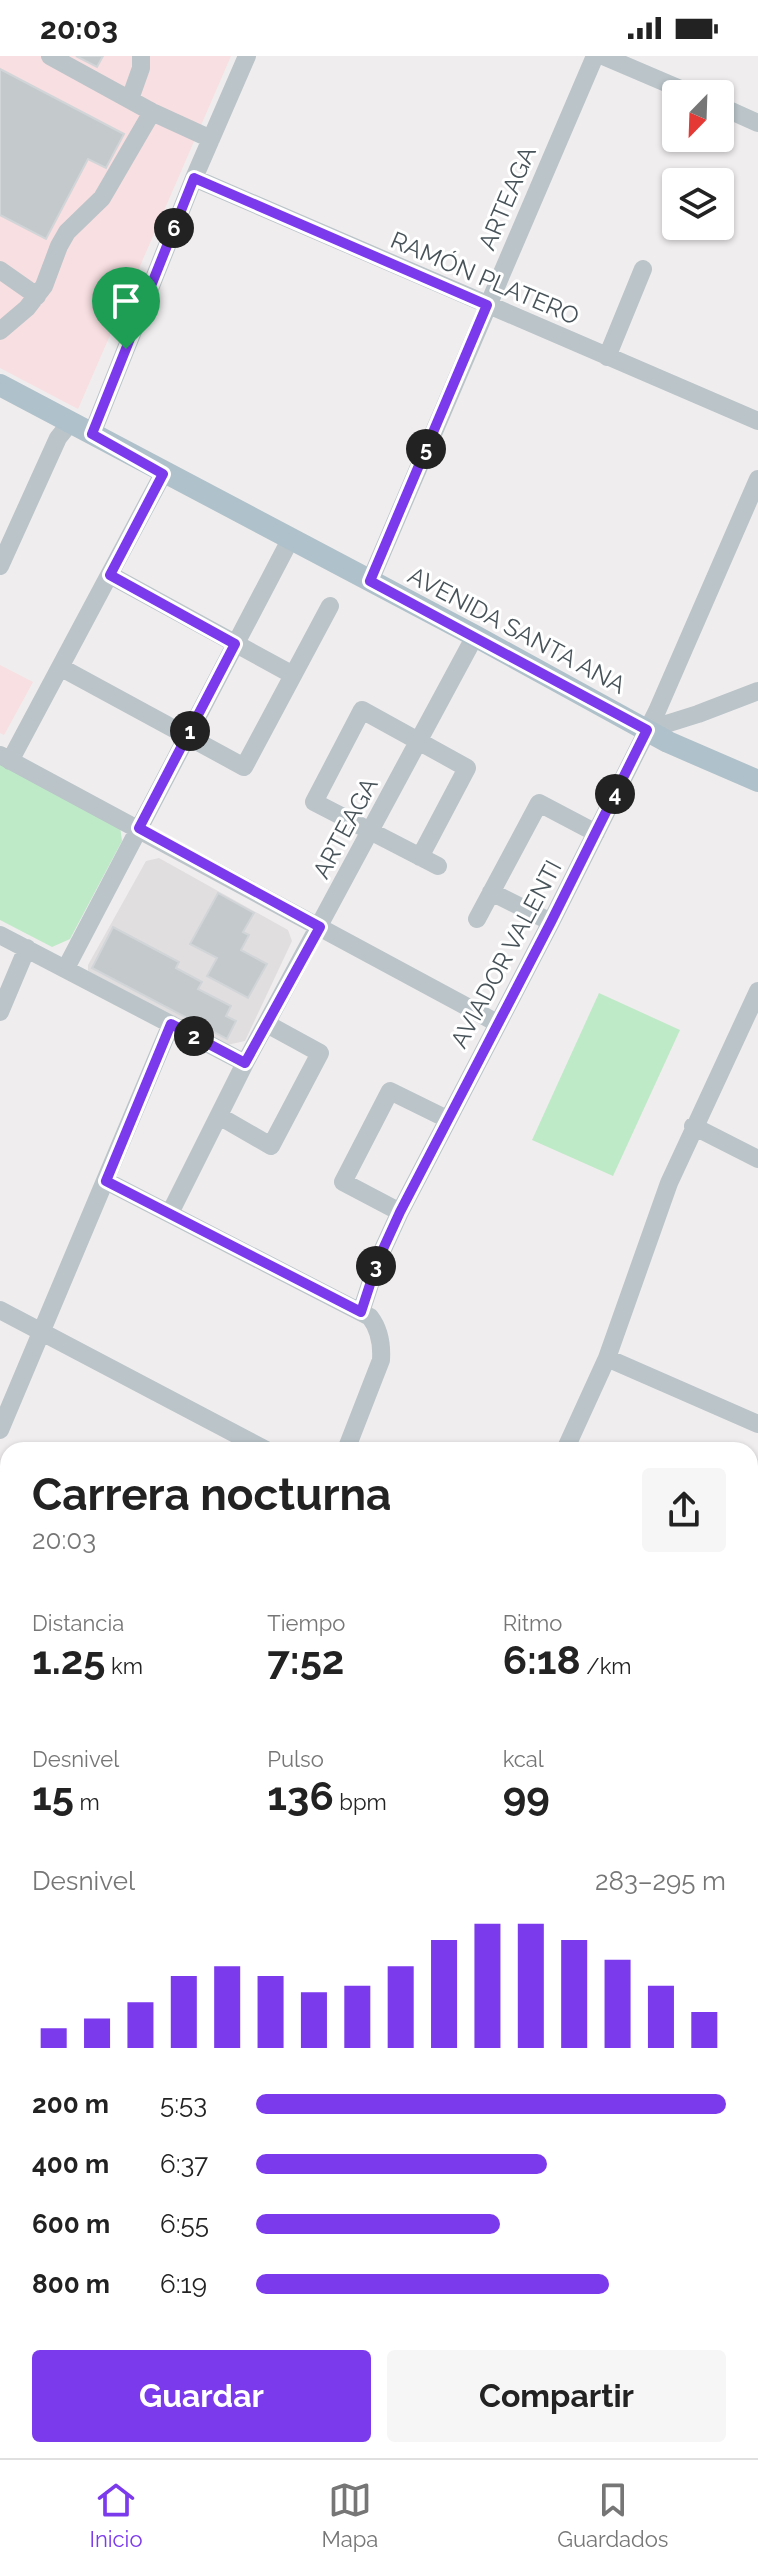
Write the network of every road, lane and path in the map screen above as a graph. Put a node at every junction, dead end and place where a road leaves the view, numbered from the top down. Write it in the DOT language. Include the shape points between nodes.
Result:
graph roads {
  1 [pos="50,56"];
  2 [pos="141,56"];
  3 [pos="247,56"];
  4 [pos="595,56"];
  5 [pos="603,56"];
  6 [pos="662,81"];
  7 [pos="130,99"];
  8 [pos="152,112"];
  9 [pos="734,112"];
  10 [pos="758,123"];
  11 [pos="211,139"];
  12 [pos="194,178"];
  13 [pos="643,269"];
  14 [pos="0,270"];
  15 [pos="37,296"];
  16 [pos="487,305"];
  17 [pos="3,325"];
  18 [pos="607,357"];
  19 [pos="0,385"];
  20 [pos="758,421"];
  21 [pos="70,423"];
  22 [pos="92,434"];
  23 [pos="163,474"];
  24 [pos="758,479"];
  25 [pos="290,540"];
  26 [pos="0,566"];
  27 [pos="110,575"];
  28 [pos="370,581"];
  29 [pos="330,606"];
  30 [pos="475,636"];
  31 [pos="235,644"];
  32 [pos="60,667"];
  33 [pos="293,675"];
  34 [pos="758,691"];
  35 [pos="647,730"];
  36 [pos="187,736"];
  37 [pos="419,740"];
  38 [pos="5,758"];
  39 [pos="758,781"];
  40 [pos="139,828"];
  41 [pos="371,831"];
  42 [pos="596,833"];
  43 [pos="420,857"];
  44 [pos="438,866"];
  45 [pos="491,892"];
  46 [pos="477,919"];
  47 [pos="551,922"];
  48 [pos="320,927"];
  49 [pos="0,935"];
  50 [pos="27,948"];
  51 [pos="66,968"];
  52 [pos="758,991"];
  53 [pos="0,1012"];
  54 [pos="497,1023"];
  55 [pos="171,1024"];
  56 [pos="267,1024"];
  57 [pos="245,1063"];
  58 [pos="219,1116"];
  59 [pos="447,1119"];
  60 [pos="693,1126"];
  61 [pos="758,1159"];
  62 [pos="106,1181"];
  63 [pos="400,1212"];
  64 [pos="170,1213"];
  65 [pos="0,1310"];
  66 [pos="361,1312"];
  67 [pos="42,1332"];
  68 [pos="607,1358"];
  69 [pos="758,1424"];
  70 [pos="0,1430"];
  71 [pos="251,1442"];
  72 [pos="349,1442"];
  73 [pos="569,1442"];
  1 -- 7 [label="street"];
  2 -- 7 [label="street"];
  3 -- 11 [label="street"];
  4 -- 16 [label="street, ARTEAGA"];
  5 -- 6 [label="street"];
  7 -- 8 [label="street"];
  8 -- 11 [label="street"];
  8 -- 15 [label="street" via="102,198 67,232"];
  9 -- 10 [label="street"];
  11 -- 12 [label="street"];
  12 -- 16 [label="street, RAMÓN PLATERO"];
  12 -- 22 [label="street"];
  13 -- 18 [label="street"];
  14 -- 15 [label="street"];
  15 -- 17 [label="street"];
  16 -- 18 [label="street, RAMÓN PLATERO"];
  16 -- 28 [label="street, ARTEAGA"];
  18 -- 20 [label="street, RAMÓN PLATERO"];
  19 -- 21 [label="main road, AVENIDA SANTA ANA"];
  21 -- 22 [label="main road, AVENIDA SANTA ANA"];
  21 -- 26 [label="street" via="58,438"];
  22 -- 23 [label="main road, AVENIDA SANTA ANA"];
  23 -- 25 [label="main road, AVENIDA SANTA ANA"];
  23 -- 27 [label="street"];
  24 -- 35 [label="street, AVIADOR VALENTI"];
  25 -- 28 [label="main road, AVENIDA SANTA ANA"];
  25 -- 31 [label="street"];
  27 -- 31 [label="street"];
  27 -- 32 [label="street"];
  28 -- 30 [label="main road, AVENIDA SANTA ANA"];
  29 -- 33 [label="street"];
  30 -- 35 [label="main road, AVENIDA SANTA ANA"];
  30 -- 37 [label="street, ARTEAGA"];
  31 -- 33 [label="street"];
  31 -- 36 [label="street"];
  32 -- 36 [label="street"];
  32 -- 38 [label="street"];
  33 -- 36 [label="street" via="244,767"];
  34 -- 35 [label="street"];
  35 -- 39 [label="main road, AVENIDA SANTA ANA"];
  35 -- 42 [label="street, AVIADOR VALENTI"];
  36 -- 40 [label="street"];
  37 -- 41 [label="street, ARTEAGA"];
  37 -- 41 [label="street" via="362,710 314,802"];
  37 -- 43 [label="street" via="467,768"];
  38 -- 40 [label="street"];
  40 -- 48 [label="street"];
  40 -- 51 [label="street"];
  41 -- 43 [label="street"];
  41 -- 48 [label="street, ARTEAGA"];
  42 -- 45 [label="street" via="539,803"];
  42 -- 47 [label="street, AVIADOR VALENTI"];
  43 -- 44 [label="street"];
  45 -- 46 [label="street"];
  45 -- 47 [label="street"];
  47 -- 54 [label="street, AVIADOR VALENTI"];
  48 -- 54 [label="street"];
  48 -- 56 [label="street, ARTEAGA"];
  49 -- 50 [label="street"];
  50 -- 51 [label="street"];
  50 -- 53 [label="street"];
  51 -- 55 [label="street"];
  52 -- 60 [label="street"];
  54 -- 59 [label="street, AVIADOR VALENTI"];
  55 -- 57 [label="street"];
  55 -- 62 [label="street"];
  56 -- 57 [label="street, ARTEAGA"];
  56 -- 58 [label="street" via="320,1053 271,1146"];
  57 -- 58 [label="street, ARTEAGA"];
  58 -- 64 [label="street, ARTEAGA"];
  59 -- 63 [label="street, AVIADOR VALENTI"];
  59 -- 63 [label="street" via="390,1091 343,1182"];
  60 -- 61 [label="street"];
  60 -- 68 [label="street" via="646,1240"];
  62 -- 64 [label="street"];
  62 -- 67 [label="street"];
  63 -- 66 [label="street, AVIADOR VALENTI"];
  64 -- 66 [label="street"];
  65 -- 67 [label="street"];
  66 -- 72 [label="street" via="377,1326 381,1360"];
  67 -- 70 [label="street"];
  67 -- 71 [label="street"];
  68 -- 69 [label="street"];
  68 -- 73 [label="street"];
}
